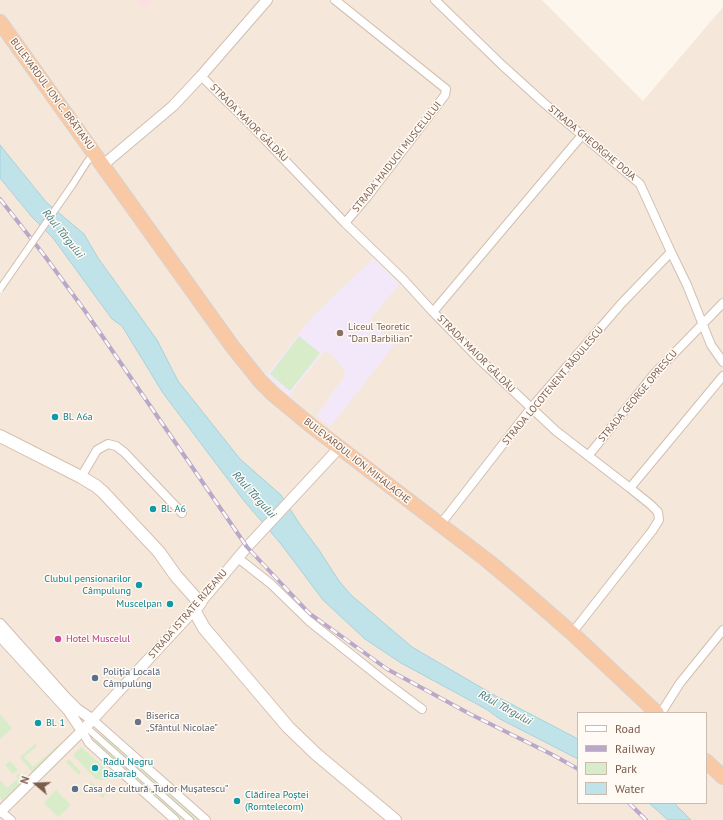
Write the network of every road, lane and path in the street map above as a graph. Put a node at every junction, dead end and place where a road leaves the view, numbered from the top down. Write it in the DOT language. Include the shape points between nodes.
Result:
graph roads {
  1 [pos="267,0"];
  2 [pos="335,0"];
  3 [pos="435,0"];
  4 [pos="0,22"];
  5 [pos="201,76"];
  6 [pos="583,134"];
  7 [pos="95,153"];
  8 [pos="103,165"];
  9 [pos="345,223"];
  10 [pos="671,252"];
  11 [pos="0,289"];
  12 [pos="723,303"];
  13 [pos="433,312"];
  14 [pos="703,323"];
  15 [pos="723,362"];
  16 [pos="723,376"];
  17 [pos="531,408"];
  18 [pos="0,436"];
  19 [pos="339,448"];
  20 [pos="588,456"];
  21 [pos="81,477"];
  22 [pos="630,488"];
  23 [pos="182,513"];
  24 [pos="440,525"];
  25 [pos="238,558"];
  26 [pos="197,607"];
  27 [pos="0,624"];
  28 [pos="723,630"];
  29 [pos="572,633"];
  30 [pos="0,636"];
  31 [pos="422,709"];
  32 [pos="656,712"];
  33 [pos="662,712"];
  34 [pos="87,726"];
  35 [pos="707,762"];
  36 [pos="723,777"];
  37 [pos="0,811"];
  38 [pos="11,820"];
  39 [pos="175,820"];
  40 [pos="190,820"];
  41 [pos="206,820"];
  42 [pos="395,820"];
  1 -- 5 [label="street"];
  2 -- 9 [label="street, STRADA HAIDUCII MUSCELULUI" via="446,89 446,95"];
  3 -- 6 [label="street, STRADA GHEORGHE DOJA" via="545,104"];
  4 -- 7 [label="highway, BULEVARDUL ION C. BRĂTIANU"];
  5 -- 8 [label="street" via="173,106"];
  5 -- 9 [label="street, STRADA MAIOR GÂLDĂU"];
  6 -- 10 [label="street, STRADA GHEORGHE DOJA" via="640,184"];
  6 -- 13 [label="street"];
  7 -- 8 [label="highway, BULEVARDUL ION C. BRĂTIANU"];
  7 -- 11 [label="street, bridge"];
  8 -- 19 [label="highway, BULEVARDUL ION MIHALACHE" via="248,367 273,394"];
  9 -- 13 [label="street, STRADA MAIOR GÂLDĂU" via="404,279"];
  10 -- 14 [label="street, STRADA GHEORGHE DOJA"];
  10 -- 17 [label="street, STRADA LOCOTENENT RĂDULESCU" via="621,304"];
  12 -- 14 [label="street, STRADA GEORGE OPRESCU"];
  13 -- 17 [label="street, STRADA MAIOR GÂLDĂU"];
  14 -- 15 [label="street, STRADA GHEORGHE DOJA" via="711,345"];
  14 -- 20 [label="street, STRADA GEORGE OPRESCU" via="655,373"];
  16 -- 22 [label="street"];
  17 -- 20 [label="street, STRADA MAIOR GÂLDĂU"];
  17 -- 24 [label="street, STRADA LOCOTENENT RĂDULESCU"];
  18 -- 21 [label="main road"];
  19 -- 24 [label="highway, BULEVARDUL ION MIHALACHE"];
  19 -- 25 [label="street, STRADA ISTRATE RIZEANU"];
  20 -- 22 [label="street, STRADA MAIOR GÂLDĂU"];
  21 -- 23 [label="street" via="97,450 108,444 116,446"];
  21 -- 26 [label="main road" via="103,492 159,552"];
  22 -- 29 [label="street, STRADA MAIOR GÂLDĂU" via="658,512 659,520"];
  24 -- 29 [label="highway, BULEVARDUL ION MIHALACHE"];
  25 -- 26 [label="street, STRADA ISTRATE RIZEANU"];
  25 -- 31 [label="street" via="271,584 309,621"];
  26 -- 34 [label="street, STRADA ISTRATE RIZEANU"];
  26 -- 42 [label="main road" via="204,628 288,727 316,754"];
  27 -- 34 [label="street" via="77,709"];
  28 -- 33 [label="street" via="680,683"];
  29 -- 32 [label="highway, BULEVARDUL ION MIHALACHE"];
  30 -- 34 [label="street" via="68,710"];
  34 -- 37 [label="street, STRADA ISTRATE RIZEANU"];
  34 -- 39 [label="street" via="90,743"];
  34 -- 40 [label="street"];
  34 -- 41 [label="street"];
  35 -- 36 [label="highway"];
  37 -- 38 [label="street"];
}
